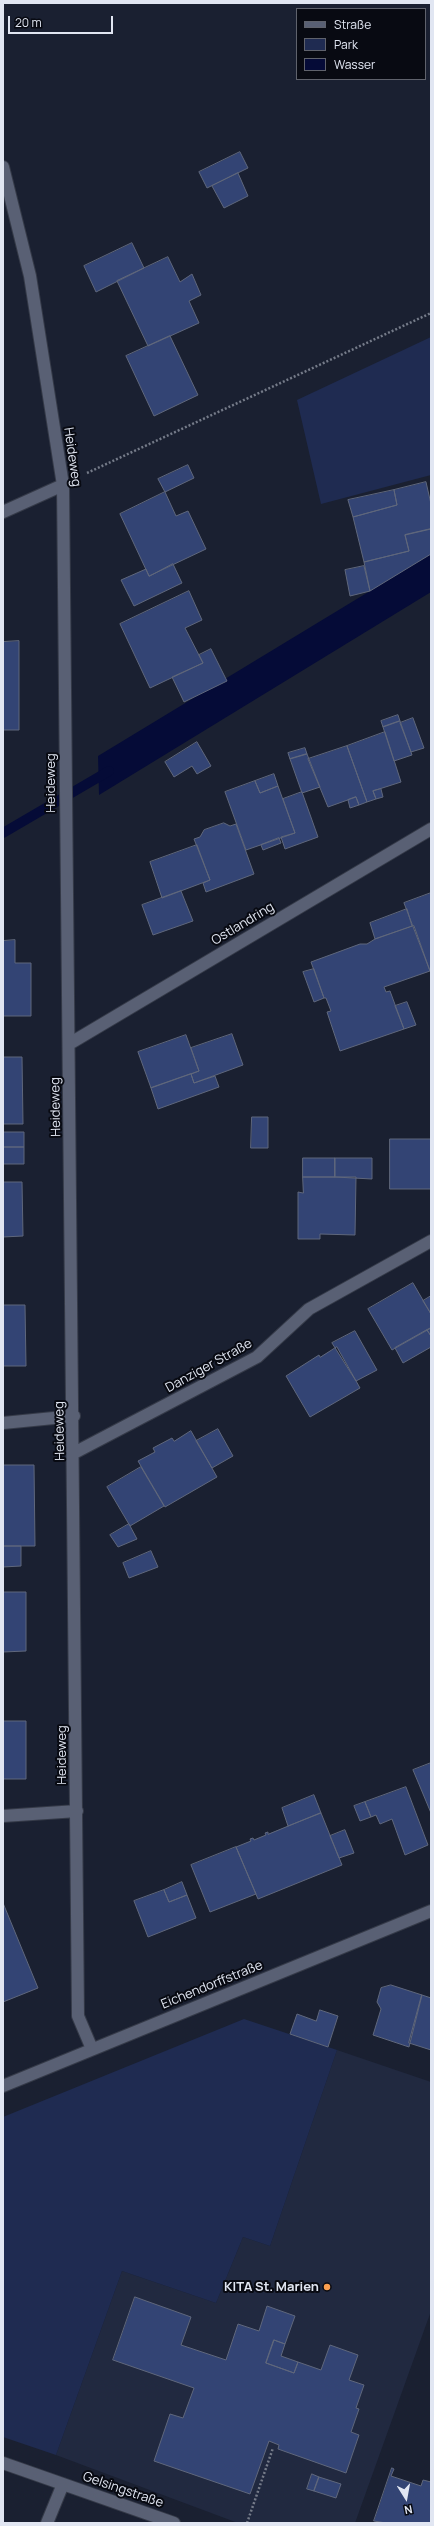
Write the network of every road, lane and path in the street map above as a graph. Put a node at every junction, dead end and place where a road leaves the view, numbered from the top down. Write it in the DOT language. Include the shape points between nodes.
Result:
graph roads {
  1 [pos="3,167"];
  2 [pos="431,313"];
  3 [pos="63,484"];
  4 [pos="3,512"];
  5 [pos="431,829"];
  6 [pos="69,1044"];
  7 [pos="431,1241"];
  8 [pos="74,1416"];
  9 [pos="3,1423"];
  10 [pos="74,1454"];
  11 [pos="76,1811"];
  12 [pos="3,1816"];
  13 [pos="431,1911"];
  14 [pos="92,2050"];
  15 [pos="3,2086"];
  16 [pos="273,2448"];
  17 [pos="3,2464"];
  18 [pos="63,2484"];
  19 [pos="47,2523"];
  20 [pos="174,2523"];
  21 [pos="247,2523"];
  1 -- 3 [label="street, Heideweg" via="30,276"];
  2 -- 3 [label="path"];
  3 -- 4 [label="street"];
  3 -- 6 [label="street, Heideweg"];
  5 -- 6 [label="street, Ostlandring"];
  6 -- 8 [label="street, Heideweg"];
  7 -- 10 [label="street, Danziger Straße" via="309,1309 257,1357"];
  8 -- 9 [label="street"];
  8 -- 10 [label="street, Heideweg"];
  10 -- 11 [label="street, Heideweg"];
  11 -- 12 [label="street"];
  11 -- 14 [label="street, Heideweg" via="78,2016"];
  13 -- 14 [label="street, Eichendorffstraße"];
  14 -- 15 [label="street, Eichendorffstraße"];
  16 -- 21 [label="path"];
  17 -- 18 [label="street, Gelsingstraße"];
  18 -- 19 [label="street, Gelsingstraße"];
  18 -- 20 [label="street, Gelsingstraße"];
}
